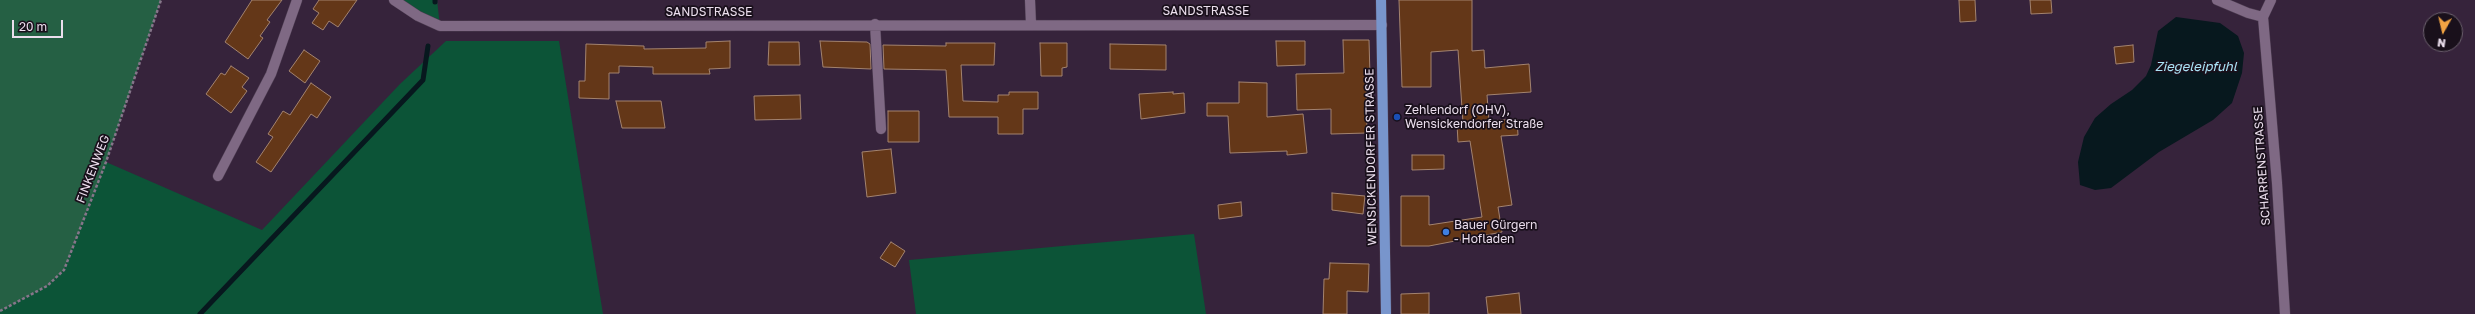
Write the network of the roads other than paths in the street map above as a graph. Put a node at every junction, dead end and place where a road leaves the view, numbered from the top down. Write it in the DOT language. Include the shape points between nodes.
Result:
graph roads {
  1 [pos="297,0"];
  2 [pos="394,0"];
  3 [pos="1030,0"];
  4 [pos="1381,0"];
  5 [pos="2217,0"];
  6 [pos="2271,0"];
  7 [pos="2263,17"];
  8 [pos="875,24"];
  9 [pos="1031,24"];
  10 [pos="1382,25"];
  11 [pos="881,129"];
  12 [pos="218,176"];
  13 [pos="1386,314"];
  14 [pos="2285,314"];
  1 -- 12 [label="street" via="271,74"];
  2 -- 8 [label="street, SANDSTRASSE" via="418,16 440,26"];
  3 -- 9 [label="street"];
  4 -- 10 [label="main road, WENSICKENDORFER STRASSE"];
  5 -- 7 [label="street"];
  6 -- 7 [label="street"];
  7 -- 14 [label="street, SCHARRENSTRASSE"];
  8 -- 9 [label="street, SANDSTRASSE"];
  8 -- 11 [label="street"];
  9 -- 10 [label="street, SANDSTRASSE"];
  10 -- 13 [label="main road, WENSICKENDORFER STRASSE"];
}
